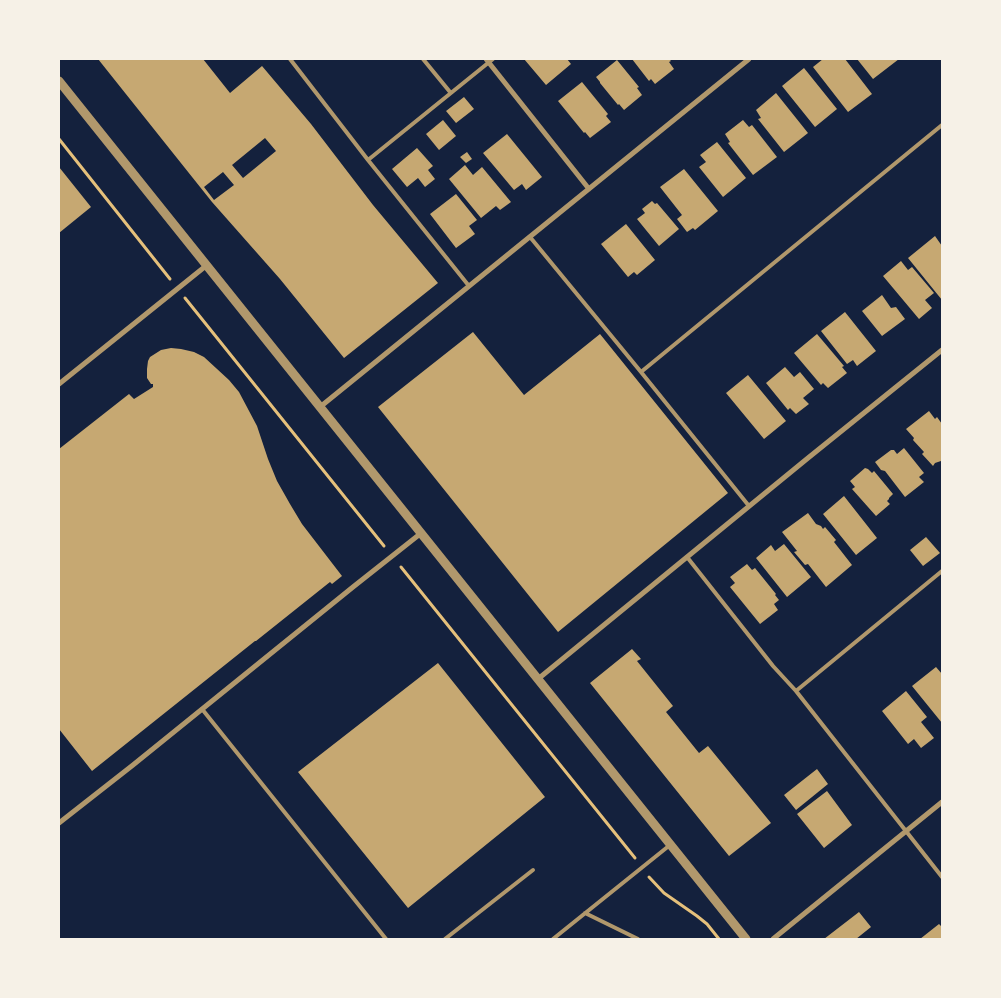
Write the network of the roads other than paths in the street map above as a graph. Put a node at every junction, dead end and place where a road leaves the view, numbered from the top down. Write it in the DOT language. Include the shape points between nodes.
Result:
graph roads {
  1 [pos="290,59"];
  2 [pos="423,59"];
  3 [pos="749,59"];
  4 [pos="489,60"];
  5 [pos="59,81"];
  6 [pos="450,92"];
  7 [pos="942,125"];
  8 [pos="368,160"];
  9 [pos="588,189"];
  10 [pos="530,236"];
  11 [pos="207,265"];
  12 [pos="469,286"];
  13 [pos="942,350"];
  14 [pos="641,372"];
  15 [pos="59,384"];
  16 [pos="320,406"];
  17 [pos="749,506"];
  18 [pos="420,534"];
  19 [pos="687,558"];
  20 [pos="942,571"];
  21 [pos="538,679"];
  22 [pos="796,691"];
  23 [pos="202,709"];
  24 [pos="942,802"];
  25 [pos="59,823"];
  26 [pos="906,832"];
  27 [pos="670,845"];
  28 [pos="532,870"];
  29 [pos="942,878"];
  30 [pos="585,913"];
  31 [pos="386,939"];
  32 [pos="445,939"];
  33 [pos="553,939"];
  34 [pos="638,939"];
  35 [pos="746,939"];
  36 [pos="774,939"];
  1 -- 8 [label="lane"];
  2 -- 6 [label="lane"];
  3 -- 9 [label="street"];
  4 -- 6 [label="lane"];
  4 -- 9 [label="street"];
  5 -- 11 [label="street"];
  6 -- 8 [label="lane"];
  7 -- 14 [label="lane"];
  8 -- 12 [label="lane"];
  9 -- 10 [label="street"];
  10 -- 12 [label="street"];
  10 -- 14 [label="lane"];
  11 -- 15 [label="street"];
  11 -- 16 [label="street"];
  12 -- 16 [label="street"];
  13 -- 17 [label="street"];
  14 -- 17 [label="lane"];
  16 -- 18 [label="street"];
  17 -- 19 [label="street"];
  18 -- 21 [label="street"];
  18 -- 23 [label="street"];
  19 -- 21 [label="street"];
  19 -- 22 [label="lane" via="772,666"];
  20 -- 22 [label="lane"];
  21 -- 27 [label="street"];
  22 -- 26 [label="lane"];
  23 -- 25 [label="street"];
  23 -- 31 [label="lane"];
  24 -- 26 [label="street"];
  26 -- 29 [label="lane"];
  26 -- 36 [label="street"];
  27 -- 30 [label="lane"];
  27 -- 35 [label="street"];
  28 -- 32 [label="lane"];
  30 -- 33 [label="lane"];
  30 -- 34 [label="lane"];
}
